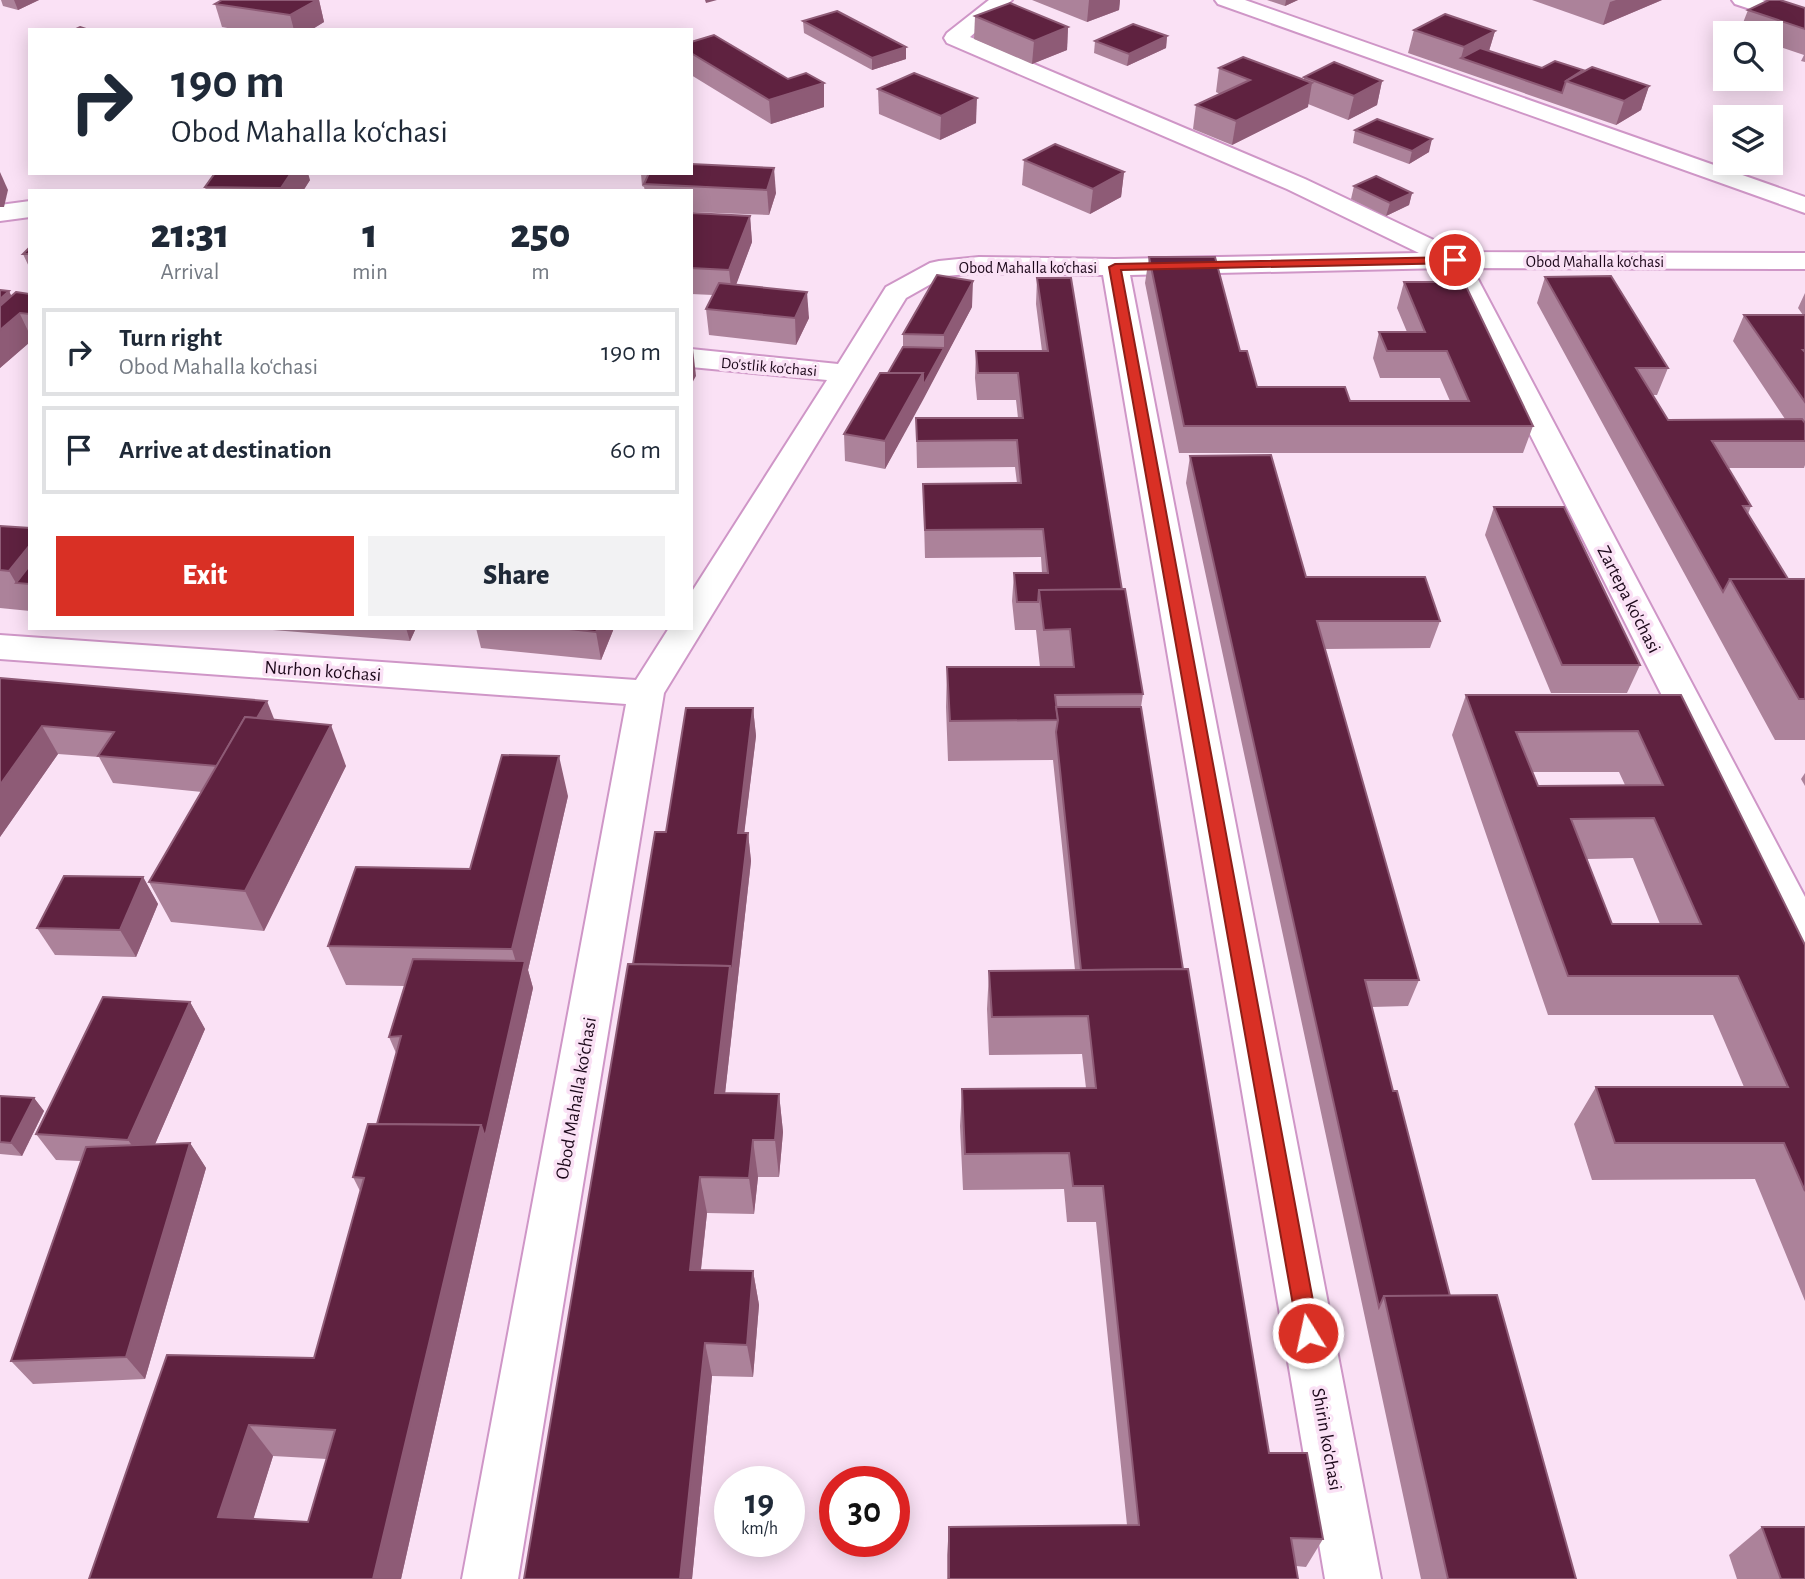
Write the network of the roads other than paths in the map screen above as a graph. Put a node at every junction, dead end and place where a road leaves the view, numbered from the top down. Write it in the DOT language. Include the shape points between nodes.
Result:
graph roads {
  1 [pos="1002,0"];
  2 [pos="1225,0"];
  3 [pos="1742,0"];
  4 [pos="1805,21"];
  5 [pos="1805,205"];
  6 [pos="28,209"];
  7 [pos="0,213"];
  8 [pos="1455,260"];
  9 [pos="1805,261"];
  10 [pos="1115,267"];
  11 [pos="693,358"];
  12 [pos="846,373"];
  13 [pos="693,618"];
  14 [pos="686,630"];
  15 [pos="0,647"];
  16 [pos="646,693"];
  17 [pos="1805,937"];
  18 [pos="490,1579"];
  19 [pos="1353,1579"];
  1 -- 8 [label="street" via="956,38 1296,184"];
  2 -- 5 [label="street"];
  3 -- 4 [label="street"];
  6 -- 7 [label="street"];
  8 -- 9 [label="street, Obod Mahalla ko‘chasi"];
  8 -- 10 [label="street, Obod Mahalla ko‘chasi"];
  8 -- 17 [label="street, Zartepa ko'chasi"];
  10 -- 12 [label="street, Obod Mahalla ko‘chasi" via="979,265 939,269 896,293"];
  10 -- 19 [label="street, Shirin ko'chasi"];
  11 -- 12 [label="street, Do'stlik ko'chasi"];
  12 -- 13 [label="street, Obod Mahalla ko‘chasi"];
  14 -- 16 [label="street, Obod Mahalla ko‘chasi"];
  15 -- 16 [label="street, Nurhon ko'chasi"];
  16 -- 18 [label="street, Obod Mahalla ko‘chasi"];
}
